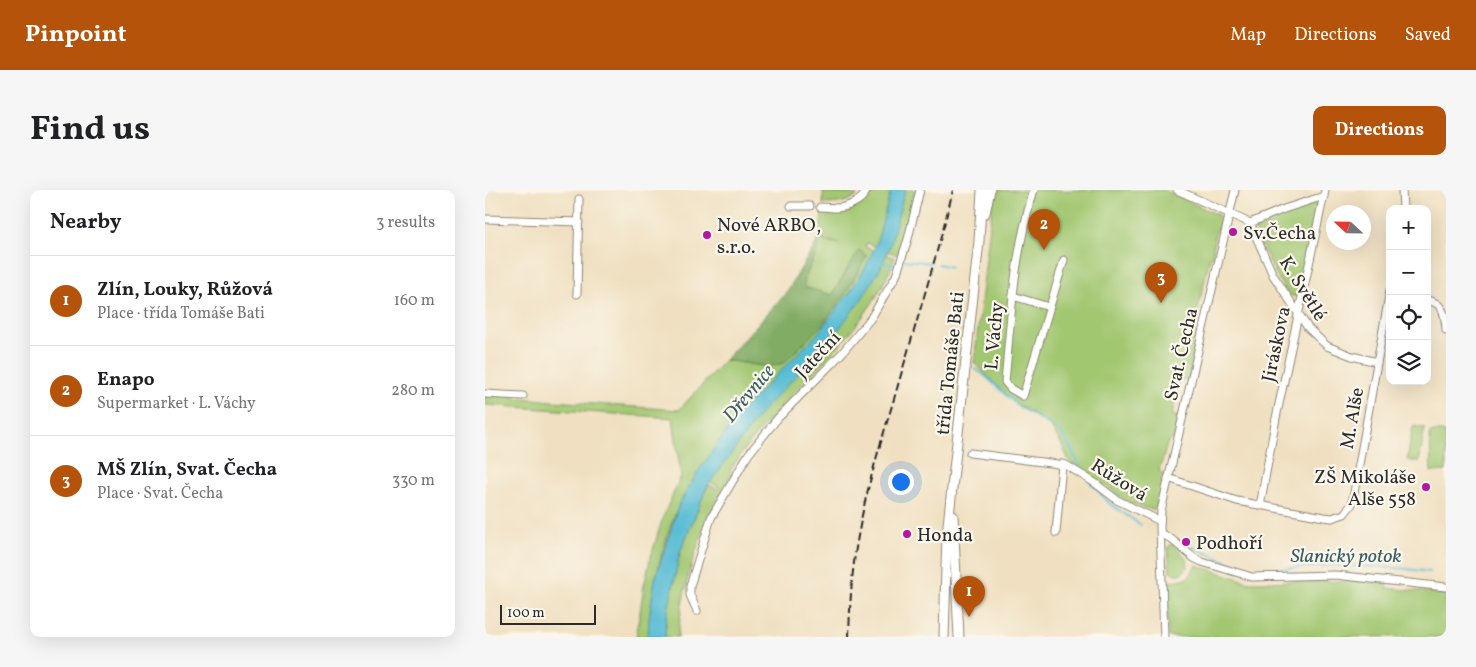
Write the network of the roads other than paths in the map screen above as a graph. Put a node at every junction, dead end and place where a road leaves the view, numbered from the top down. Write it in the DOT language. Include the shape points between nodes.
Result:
graph roads {
  1 [pos="867,190"];
  2 [pos="920,190"];
  3 [pos="982,190"];
  4 [pos="990,190"];
  5 [pos="1034,190"];
  6 [pos="1177,190"];
  7 [pos="1235,190"];
  8 [pos="1402,190"];
  9 [pos="1325,193"];
  10 [pos="579,199"];
  11 [pos="1403,205"];
  12 [pos="791,206"];
  13 [pos="810,206"];
  14 [pos="820,207"];
  15 [pos="1229,213"];
  16 [pos="485,219"];
  17 [pos="579,222"];
  18 [pos="1251,223"];
  19 [pos="979,241"];
  20 [pos="1064,260"];
  21 [pos="577,294"];
  22 [pos="1389,295"];
  23 [pos="1013,296"];
  24 [pos="1431,301"];
  25 [pos="1049,307"];
  26 [pos="1299,314"];
  27 [pos="1446,330"];
  28 [pos="1377,362"];
  29 [pos="485,394"];
  30 [pos="523,396"];
  31 [pos="970,453"];
  32 [pos="1062,464"];
  33 [pos="1168,478"];
  34 [pos="952,488"];
  35 [pos="1260,506"];
  36 [pos="1160,527"];
  37 [pos="1056,533"];
  38 [pos="1446,587"];
  39 [pos="697,612"];
  40 [pos="944,637"];
  41 [pos="959,637"];
  42 [pos="1165,637"];
  1 -- 14 [label="street" via="858,201 849,205"];
  2 -- 39 [label="street, Jateční" via="896,276 871,318 748,455 711,518 690,586"];
  3 -- 19 [label="main road, třída Tomáše Bati"];
  4 -- 19 [label="main road, třída Tomáše Bati"];
  5 -- 23 [label="street, L. Váchy" via="1021,236"];
  6 -- 15 [label="street"];
  7 -- 15 [label="street, Svat. Čecha"];
  8 -- 11 [label="street"];
  9 -- 18 [label="street"];
  9 -- 26 [label="street, Jiráskova"];
  10 -- 17 [label="street"];
  12 -- 13 [label="street"];
  15 -- 18 [label="street"];
  15 -- 33 [label="street, Svat. Čecha"];
  16 -- 17 [label="street"];
  17 -- 21 [label="street"];
  18 -- 26 [label="street, K. Světlé" via="1273,275"];
  19 -- 34 [label="main road, třída Tomáše Bati"];
  20 -- 25 [label="street, L. Váchy"];
  22 -- 28 [label="street, M. Alše"];
  23 -- 25 [label="street"];
  23 -- 25 [label="street, L. Váchy" via="1005,382 1023,396"];
  24 -- 27 [label="street" via="1443,309"];
  26 -- 28 [label="street, K. Světlé" via="1327,346"];
  26 -- 35 [label="street, Jiráskova"];
  28 -- 35 [label="street, M. Alše" via="1350,508 1332,518"];
  29 -- 30 [label="street"];
  31 -- 32 [label="street, Růžová"];
  32 -- 36 [label="street, Růžová"];
  32 -- 37 [label="street, Růžová"];
  33 -- 35 [label="street, M. Alše"];
  33 -- 36 [label="street, Svat. Čecha"];
  34 -- 40 [label="main road, třída Tomáše Bati"];
  34 -- 41 [label="main road, třída Tomáše Bati"];
  36 -- 38 [label="street, Růžová" via="1202,562 1252,577 1335,575"];
  36 -- 42 [label="street, Svat. Čecha"];
}
